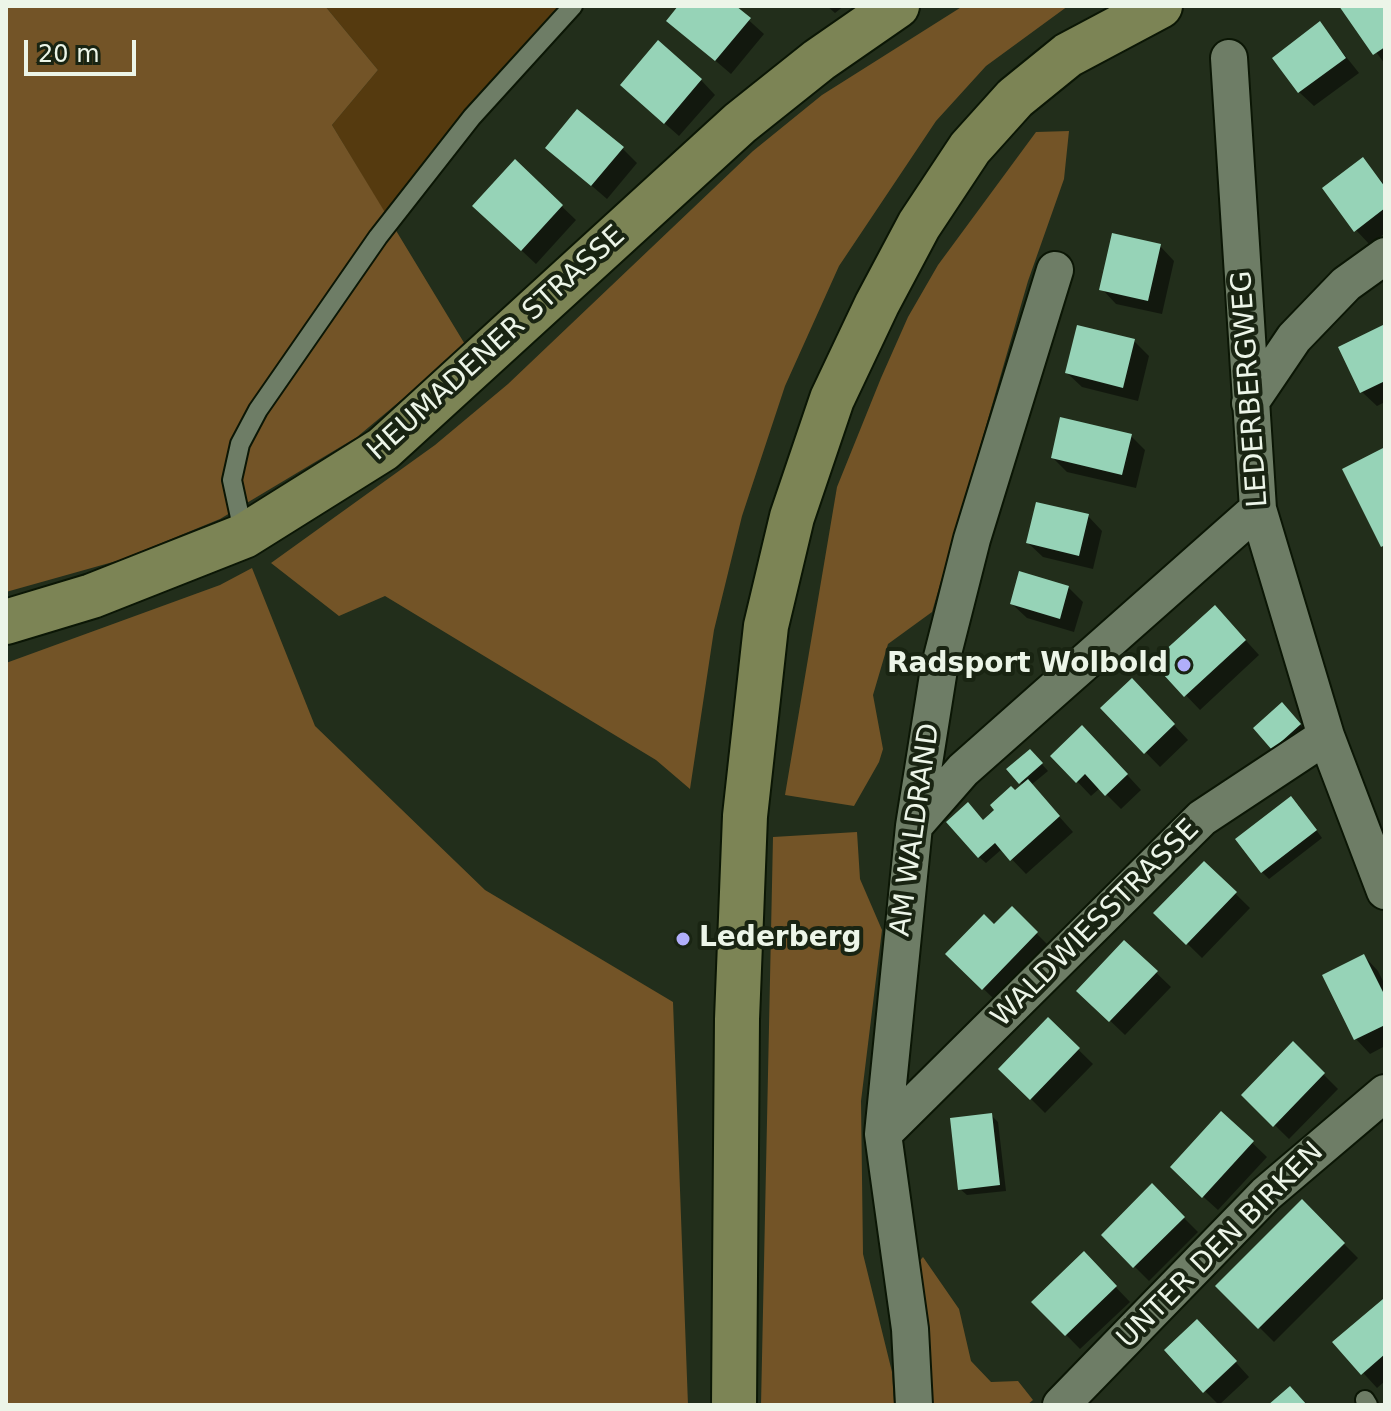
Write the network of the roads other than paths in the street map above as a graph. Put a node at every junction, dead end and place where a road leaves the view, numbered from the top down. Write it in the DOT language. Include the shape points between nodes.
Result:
graph roads {
  1 [pos="573,6"];
  2 [pos="897,6"];
  3 [pos="1160,6"];
  4 [pos="1229,58"];
  5 [pos="1385,256"];
  6 [pos="1055,270"];
  7 [pos="1250,403"];
  8 [pos="1258,509"];
  9 [pos="244,536"];
  10 [pos="6,622"];
  11 [pos="1326,736"];
  12 [pos="914,826"];
  13 [pos="1385,891"];
  14 [pos="1385,1093"];
  15 [pos="883,1134"];
  16 [pos="734,1405"];
  17 [pos="914,1405"];
  18 [pos="1061,1405"];
  1 -- 9 [label="lane" via="472,117 378,237 258,410 240,444 232,480"];
  2 -- 9 [label="main road, HEUMADENER STRASSE" via="740,123 383,449"];
  3 -- 16 [label="main road" via="1068,55 1015,98 970,148 919,225 877,304 832,399 792,517 766,626 745,816 737,1019"];
  4 -- 7 [label="street, LEDERBERGWEG"];
  5 -- 7 [label="street" via="1346,284 1294,338"];
  6 -- 12 [label="street, AM WALDRAND" via="968,554 939,669"];
  7 -- 8 [label="street, LEDERBERGWEG"];
  8 -- 11 [label="street, LEDERBERGWEG"];
  8 -- 12 [label="street" via="963,770"];
  9 -- 10 [label="main road, HEUMADENER STRASSE" via="92,596"];
  11 -- 13 [label="street, LEDERBERGWEG"];
  11 -- 15 [label="street, WALDWIESSTRASSE" via="1202,818"];
  12 -- 15 [label="street, AM WALDRAND"];
  14 -- 18 [label="street, UNTER DEN BIRKEN" via="1266,1194"];
  15 -- 17 [label="street, AM WALDRAND" via="910,1329"];
}
